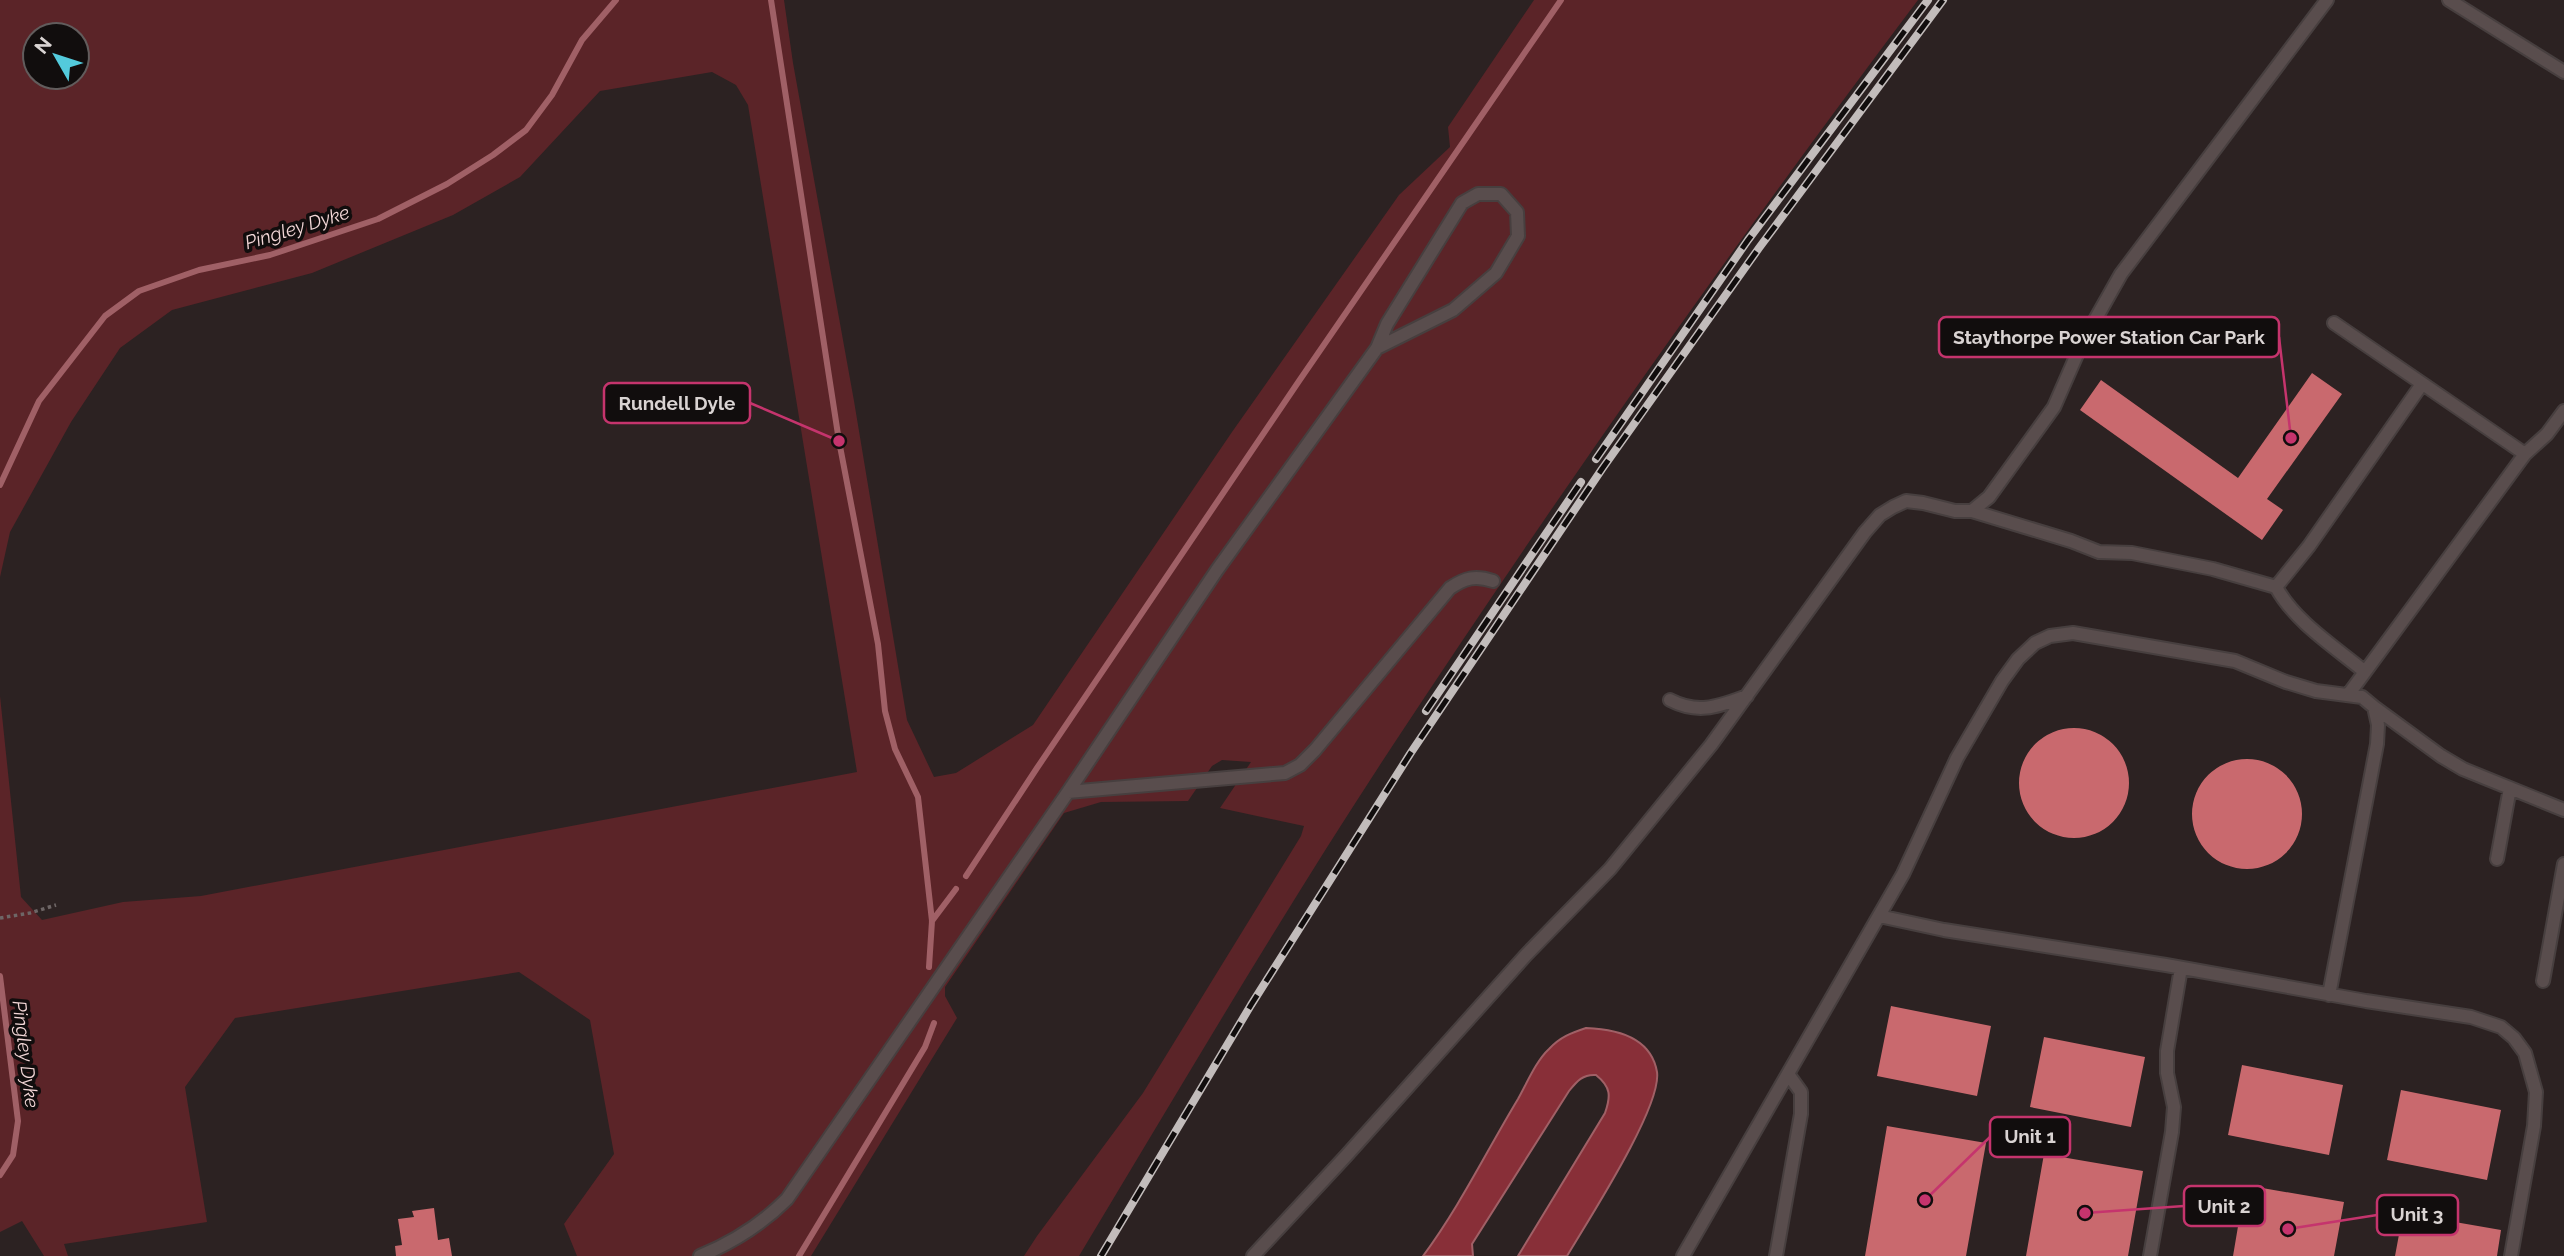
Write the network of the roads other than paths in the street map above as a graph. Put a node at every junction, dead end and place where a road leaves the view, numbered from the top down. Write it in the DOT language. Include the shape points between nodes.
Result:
graph roads {
  1 [pos="2327,0"];
  2 [pos="2449,0"];
  3 [pos="2564,72"];
  4 [pos="2334,323"];
  5 [pos="1377,348"];
  6 [pos="2422,384"];
  7 [pos="2564,411"];
  8 [pos="2525,454"];
  9 [pos="1972,510"];
  10 [pos="1493,580"];
  11 [pos="2276,587"];
  12 [pos="2365,671"];
  13 [pos="2348,695"];
  14 [pos="1747,696"];
  15 [pos="1671,700"];
  16 [pos="2374,707"];
  17 [pos="2510,788"];
  18 [pos="1068,792"];
  19 [pos="2564,810"];
  20 [pos="2497,859"];
  21 [pos="2564,864"];
  22 [pos="1879,916"];
  23 [pos="2181,968"];
  24 [pos="2543,981"];
  25 [pos="2329,995"];
  26 [pos="1788,1074"];
  27 [pos="700,1256"];
  28 [pos="1253,1256"];
  29 [pos="1683,1256"];
  30 [pos="1776,1256"];
  31 [pos="2150,1256"];
  32 [pos="2511,1256"];
  1 -- 9 [label="lane" via="2121,274 2054,407 1989,497"];
  2 -- 3 [label="lane"];
  4 -- 6 [label="lane"];
  5 -- 5 [label="lane" via="1387,324 1462,203 1478,194 1501,194 1517,212 1518,236 1496,273 1453,310"];
  5 -- 18 [label="lane" via="1217,569"];
  6 -- 8 [label="lane"];
  6 -- 11 [label="lane"];
  7 -- 8 [label="lane"];
  8 -- 12 [label="lane"];
  9 -- 11 [label="lane" via="2099,552 2132,553 2213,569"];
  9 -- 14 [label="lane" via="1906,501 1893,506 1865,532"];
  10 -- 18 [label="lane" via="1465,578 1450,588 1315,750 1285,773"];
  11 -- 12 [label="lane" via="2304,621"];
  12 -- 13 [label="lane"];
  13 -- 16 [label="lane" via="2362,697"];
  13 -- 22 [label="lane" via="2286,682 2235,661 2073,634 2035,643 2002,681 1957,758"];
  14 -- 15 [label="lane" via="1703,708 1685,708"];
  14 -- 28 [label="lane" via="1610,869"];
  16 -- 17 [label="lane" via="2463,769"];
  16 -- 25 [label="lane" via="2377,744"];
  17 -- 19 [label="lane"];
  17 -- 20 [label="lane"];
  18 -- 27 [label="lane" via="787,1199 747,1233"];
  21 -- 24 [label="lane"];
  22 -- 23 [label="lane"];
  22 -- 26 [label="lane"];
  23 -- 25 [label="lane"];
  23 -- 31 [label="lane" via="2167,1051 2174,1107 2172,1132"];
  25 -- 32 [label="lane" via="2486,1021 2501,1027 2525,1053 2535,1103"];
  26 -- 29 [label="lane"];
  26 -- 30 [label="lane" via="1801,1092 1801,1114"];
}
